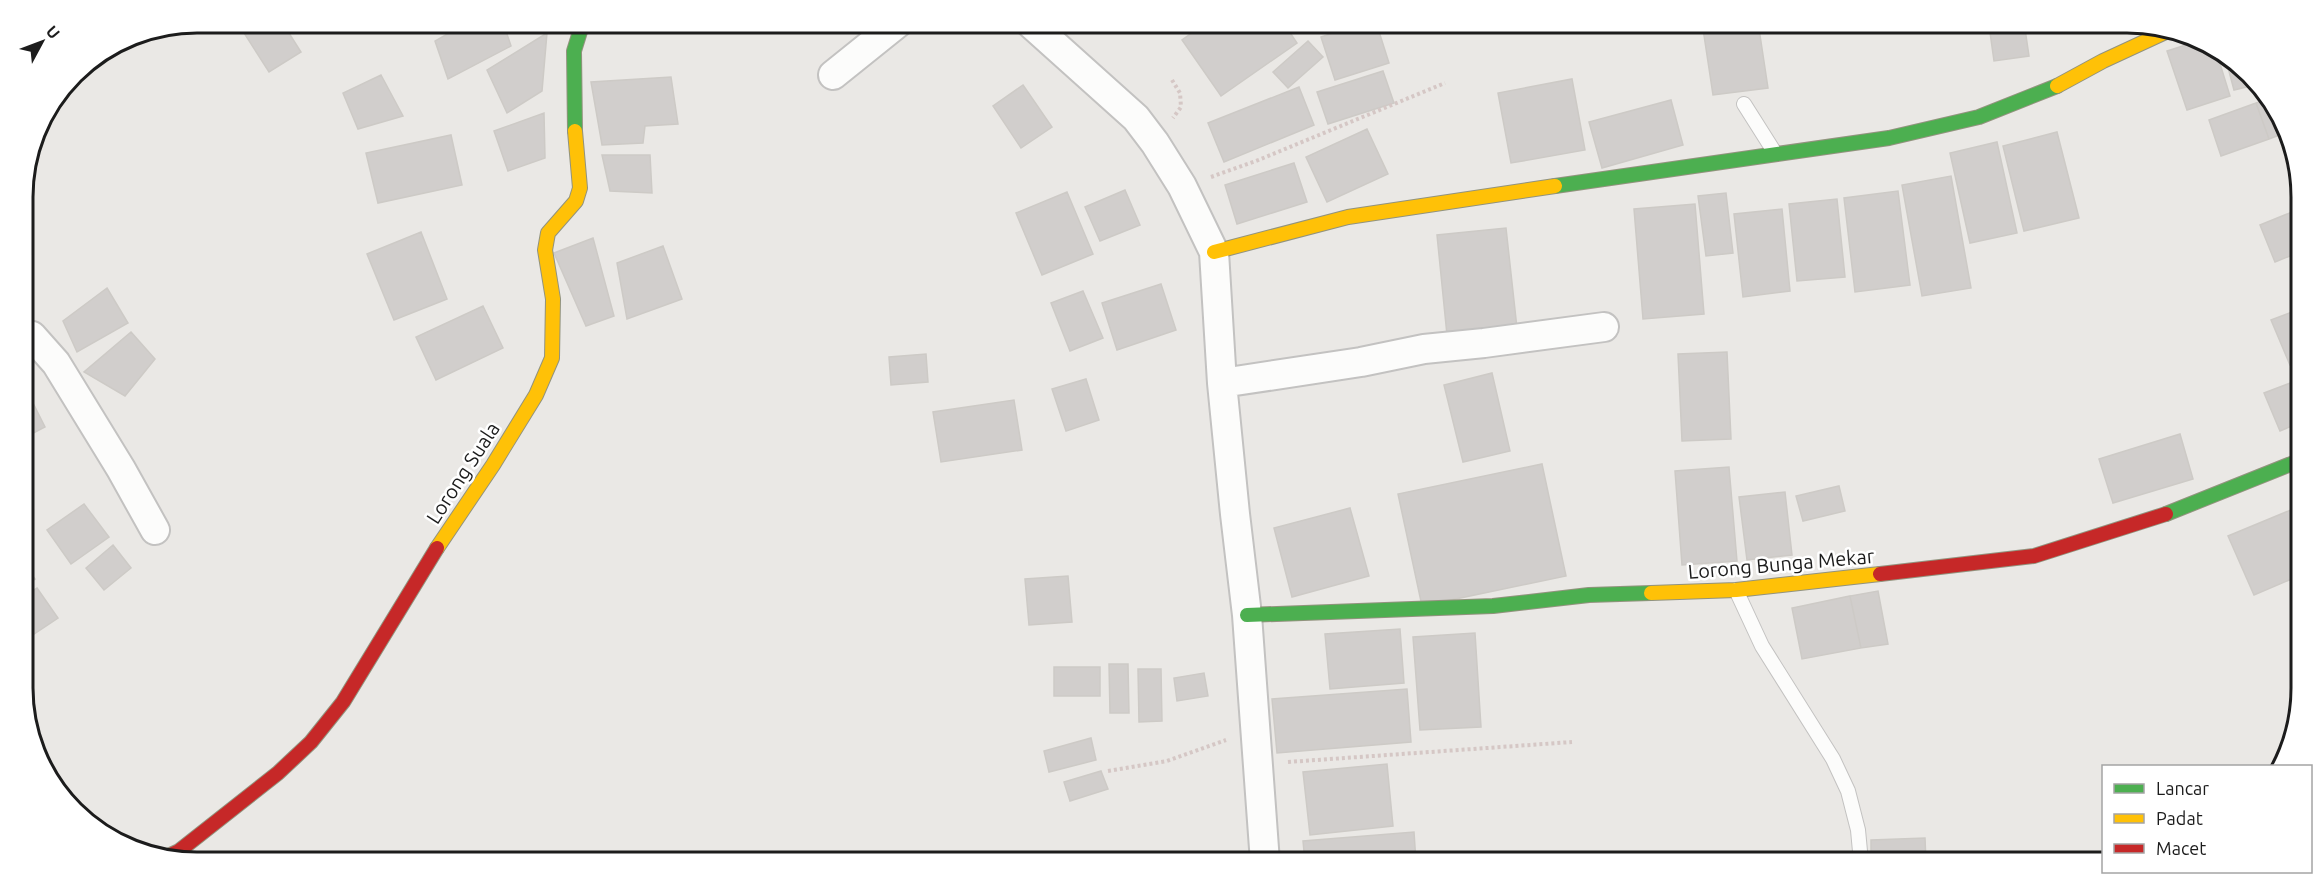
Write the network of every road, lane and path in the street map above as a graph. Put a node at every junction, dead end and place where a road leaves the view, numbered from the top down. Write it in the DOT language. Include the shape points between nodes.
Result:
graph roads {
  1 [pos="580,33"];
  2 [pos="885,33"];
  3 [pos="1041,33"];
  4 [pos="2157,36"];
  5 [pos="833,75"];
  6 [pos="1445,83"];
  7 [pos="1744,104"];
  8 [pos="1775,153"];
  9 [pos="1182,186"];
  10 [pos="1214,252"];
  11 [pos="1604,327"];
  12 [pos="33,337"];
  13 [pos="1222,383"];
  14 [pos="2291,464"];
  15 [pos="155,530"];
  16 [pos="1736,590"];
  17 [pos="1247,615"];
  18 [pos="1254,729"];
  19 [pos="1572,742"];
  20 [pos="1257,764"];
  21 [pos="1108,771"];
  22 [pos="177,851"];
  23 [pos="1264,852"];
  24 [pos="1860,852"];
  1 -- 22 [label="street, Lorong Suala" via="574,51 580,188 576,201 548,233 545,250 553,298 552,357 536,395 344,702 311,742 278,773"];
  2 -- 5 [label="street"];
  3 -- 9 [label="street" via="1136,118"];
  4 -- 8 [label="street" via="2051,89 1979,117 1889,138"];
  6 -- 9 [label="path" via="1256,161"];
  7 -- 8 [label="lane"];
  8 -- 10 [label="street" via="1348,217"];
  9 -- 10 [label="street"];
  10 -- 13 [label="street"];
  11 -- 13 [label="street" via="1425,349"];
  12 -- 15 [label="street" via="56,363"];
  13 -- 17 [label="street"];
  14 -- 16 [label="street, Lorong Bunga Mekar" via="2174,512 2034,556"];
  16 -- 17 [label="street, Lorong Bunga Mekar" via="1589,595 1482,607"];
  16 -- 24 [label="lane" via="1762,646 1833,759 1848,791"];
  17 -- 18 [label="street"];
  18 -- 20 [label="street"];
  18 -- 21 [label="path" via="1167,762"];
  19 -- 20 [label="path"];
  20 -- 23 [label="street"];
}
